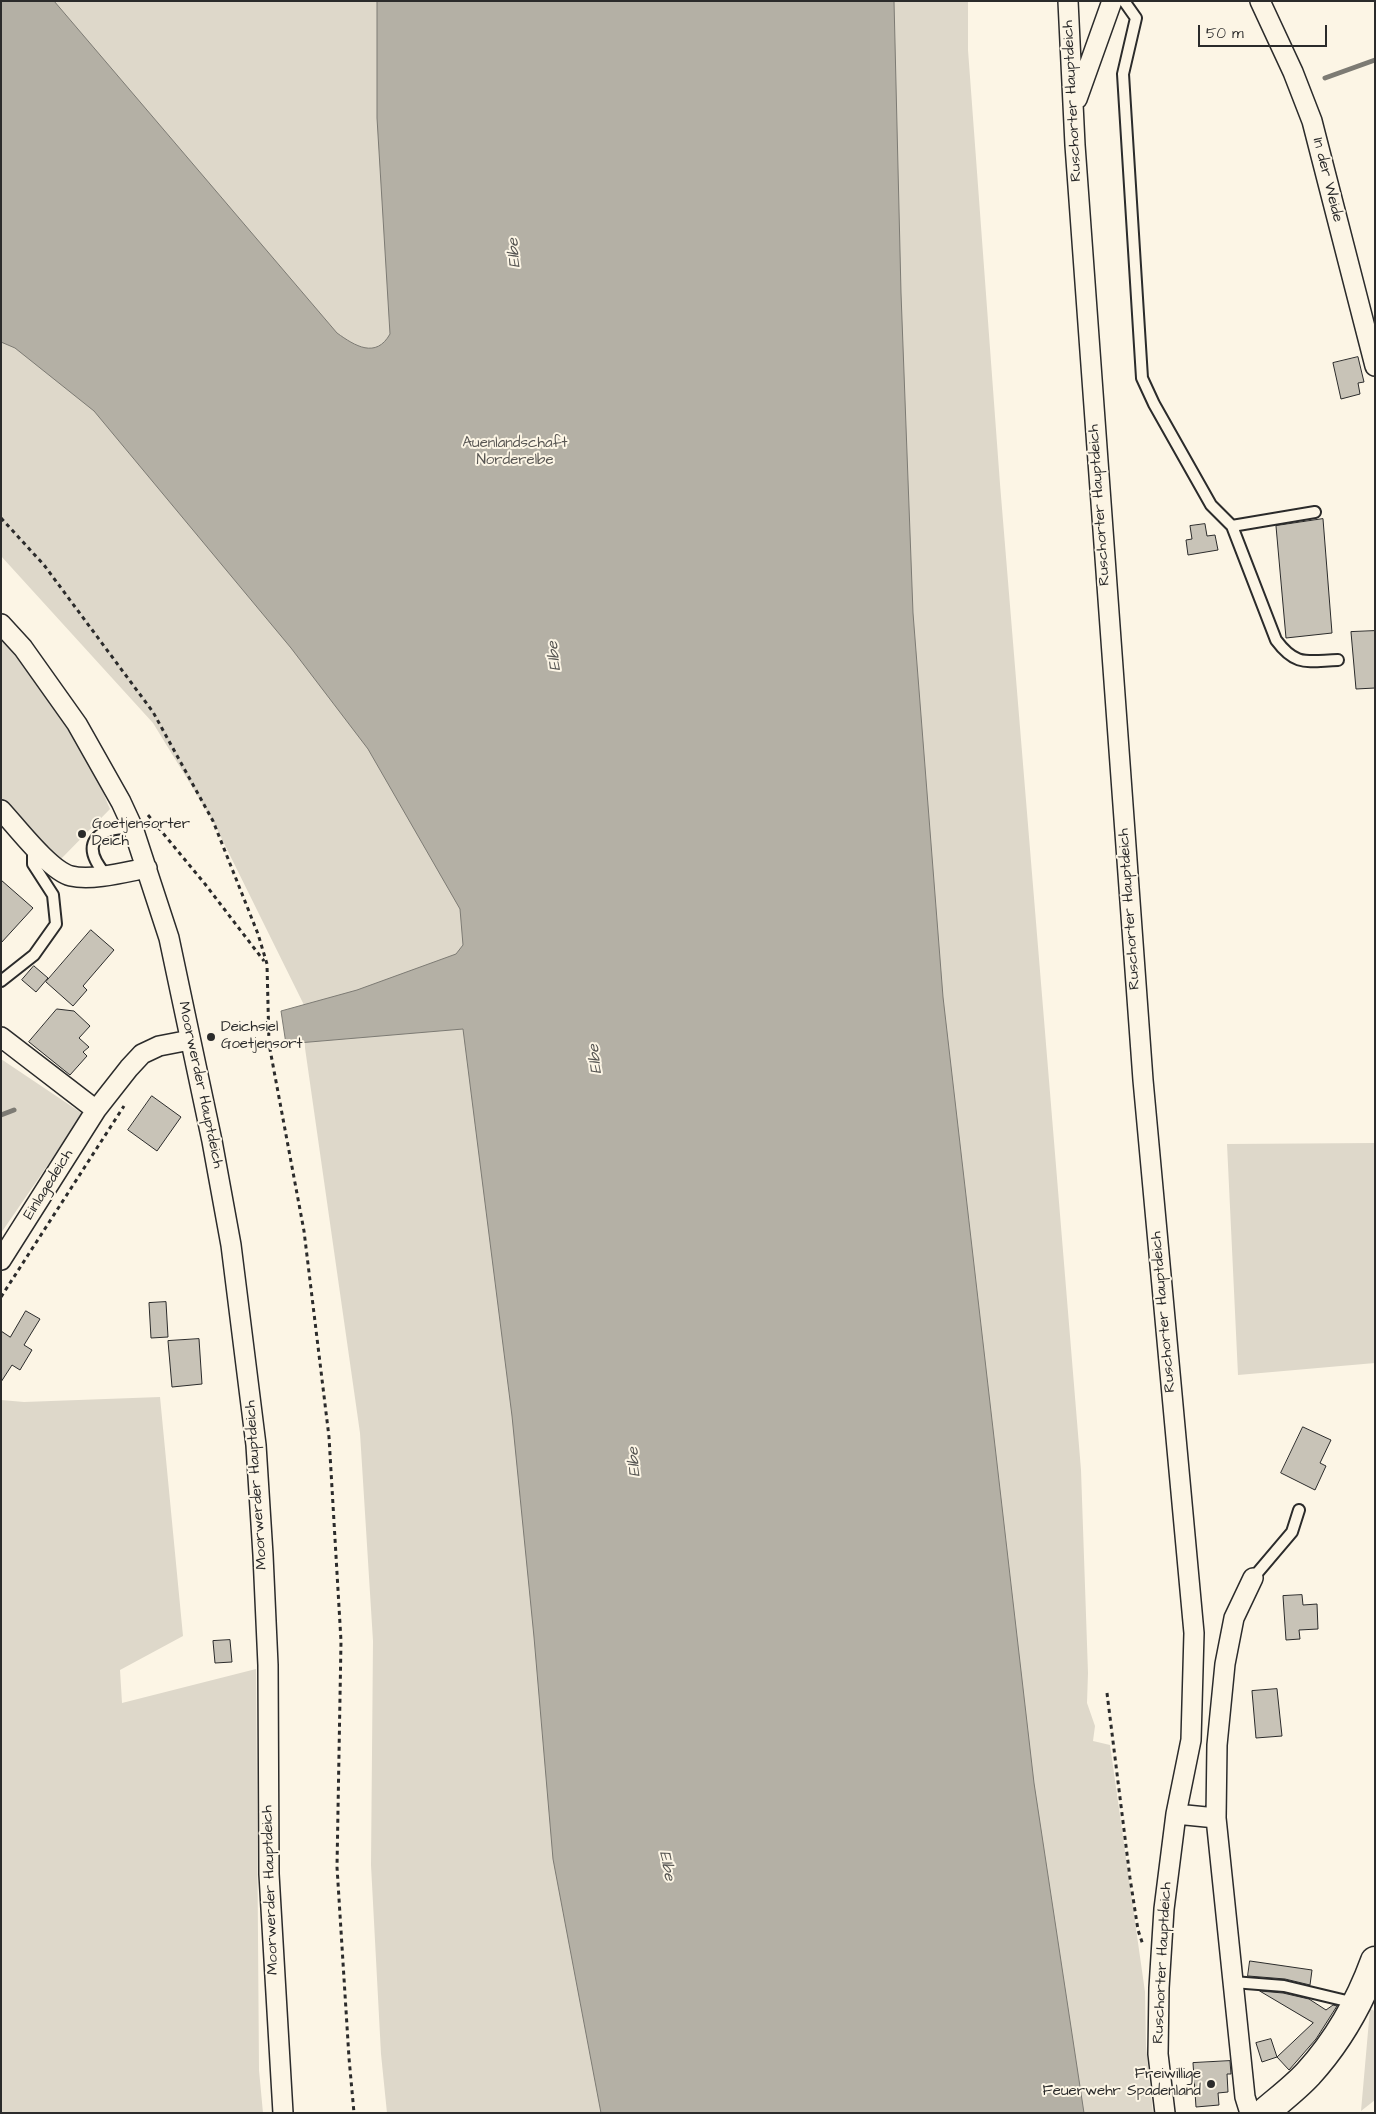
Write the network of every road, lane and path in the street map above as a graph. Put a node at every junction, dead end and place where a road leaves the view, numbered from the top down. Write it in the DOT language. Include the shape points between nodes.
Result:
graph roads {
  1 [pos="1068,1"];
  2 [pos="1112,1"];
  3 [pos="1124,1"];
  4 [pos="1260,1"];
  5 [pos="1074,106"];
  6 [pos="1375,366"];
  7 [pos="1315,512"];
  8 [pos="1,518"];
  9 [pos="1232,526"];
  10 [pos="1,624"];
  11 [pos="1338,660"];
  12 [pos="121,802"];
  13 [pos="1,810"];
  14 [pos="133,828"];
  15 [pos="32,842"];
  16 [pos="148,868"];
  17 [pos="106,875"];
  18 [pos="266,964"];
  19 [pos="1,981"];
  20 [pos="1,1037"];
  21 [pos="190,1040"];
  22 [pos="127,1100"];
  23 [pos="96,1110"];
  24 [pos="1,1260"];
  25 [pos="1,1297"];
  26 [pos="1299,1510"];
  27 [pos="1253,1578"];
  28 [pos="1107,1693"];
  29 [pos="1176,1814"];
  30 [pos="1216,1818"];
  31 [pos="1144,1946"];
  32 [pos="1375,1961"];
  33 [pos="1233,1982"];
  34 [pos="1356,2004"];
  35 [pos="283,2113"];
  36 [pos="354,2113"];
  37 [pos="1165,2113"];
  38 [pos="1250,2113"];
  39 [pos="1264,2113"];
  1 -- 5 [label="street, Ruschorter Hauptdeich"];
  2 -- 5 [label="street"];
  3 -- 9 [label="lane" via="1136,18 1123,74 1142,378 1211,505"];
  4 -- 6 [label="street, In der Weide" via="1294,72 1312,121"];
  5 -- 29 [label="street, Ruschorter Hauptdeich" via="1143,1080 1194,1633 1191,1740"];
  7 -- 9 [label="lane"];
  8 -- 18 [label="path" via="44,565 153,712 213,821 258,934"];
  9 -- 11 [label="lane" via="1276,640 1288,655 1305,661"];
  10 -- 12 [label="street, Moorwerder Hauptdeich" via="23,648 77,724"];
  12 -- 14 [label="street, Moorwerder Hauptdeich"];
  12 -- 18 [label="path" via="144,811"];
  13 -- 15 [label="street"];
  14 -- 16 [label="street, Moorwerder Hauptdeich"];
  14 -- 17 [label="lane" via="111,829 102,832 95,840 92,852"];
  15 -- 17 [label="street" via="56,869 71,876"];
  15 -- 19 [label="lane" via="33,864 53,894 56,924 34,955"];
  16 -- 17 [label="street"];
  16 -- 21 [label="street, Moorwerder Hauptdeich" via="169,938"];
  18 -- 36 [label="path" via="269,1044 304,1231 329,1436 340,1641 338,1867"];
  20 -- 23 [label="street"];
  21 -- 23 [label="street, Einlagedeich" via="159,1046 142,1054"];
  21 -- 35 [label="street, Moorwerder Hauptdeich" via="231,1245 256,1445 268,1665 269,1874"];
  22 -- 25 [label="path"];
  23 -- 24 [label="street, Einlagedeich"];
  26 -- 27 [label="lane" via="1292,1532"];
  27 -- 30 [label="street" via="1234,1618 1225,1664 1217,1745"];
  28 -- 31 [label="path" via="1130,1878 1138,1930"];
  29 -- 30 [label="street"];
  29 -- 37 [label="street, Ruschorter Hauptdeich" via="1164,1909 1159,1988 1158,2054"];
  30 -- 33 [label="street"];
  32 -- 34 [label="street"];
  33 -- 34 [label="lane" via="1284,1986"];
  33 -- 38 [label="street"];
  34 -- 39 [label="street" via="1332,2044 1307,2074"];
}
